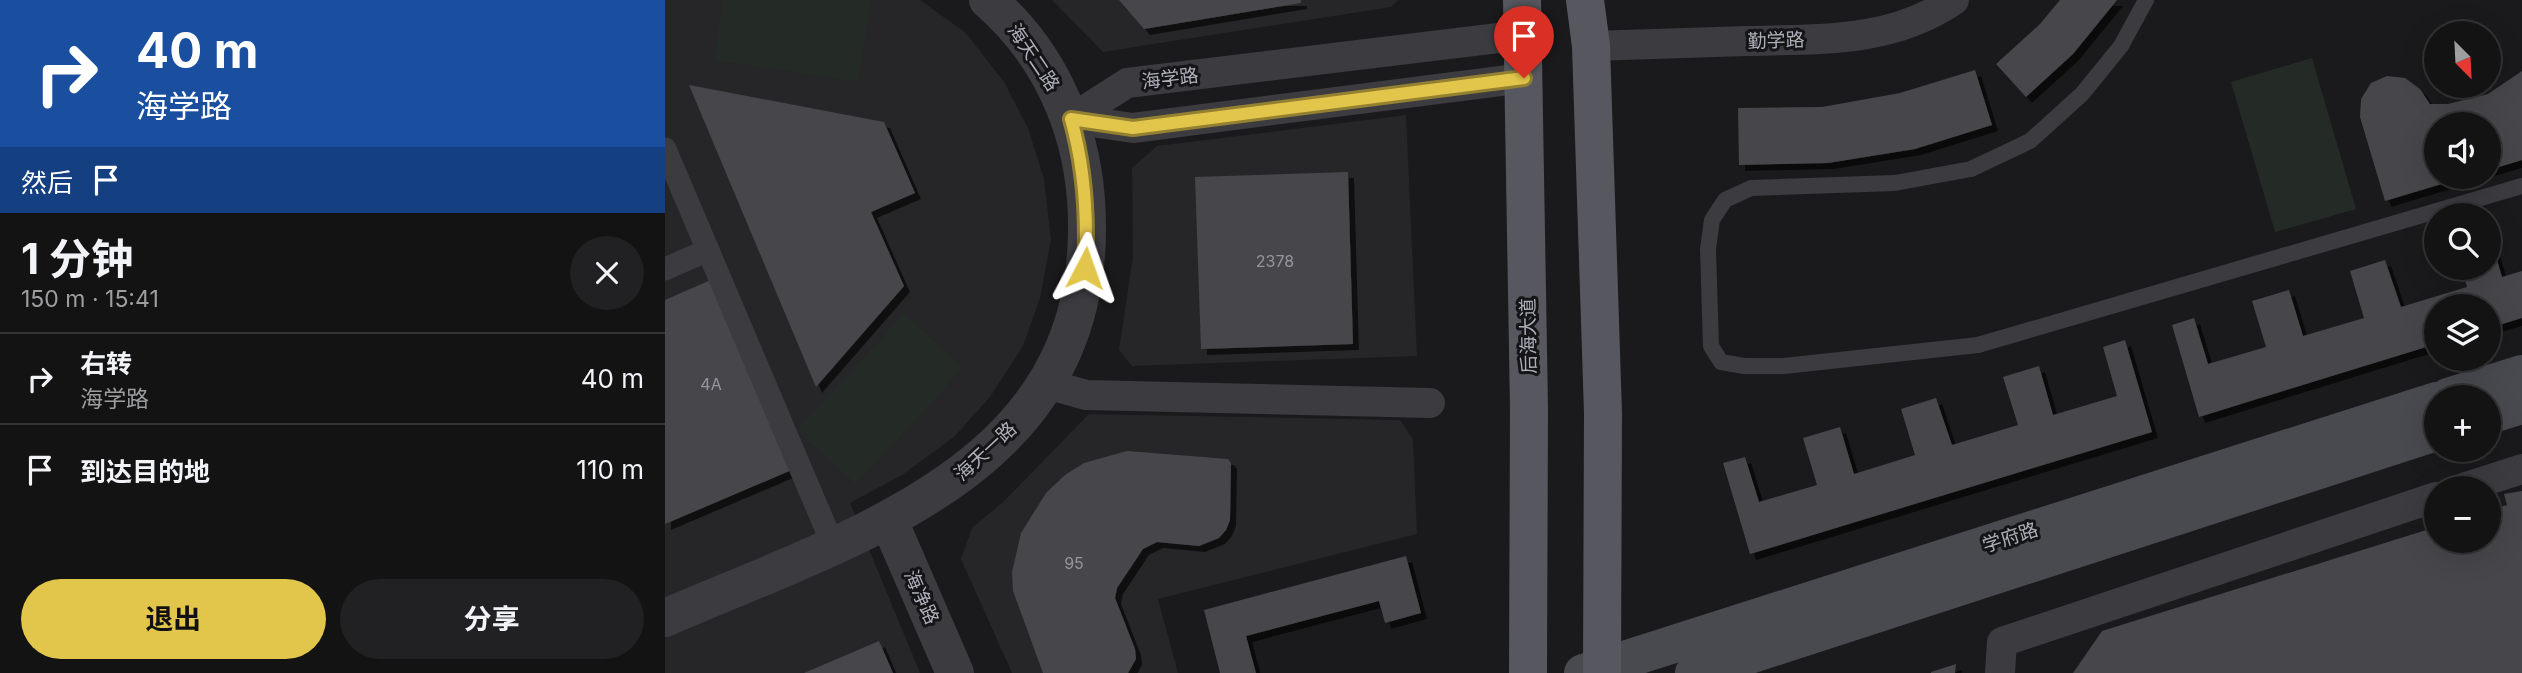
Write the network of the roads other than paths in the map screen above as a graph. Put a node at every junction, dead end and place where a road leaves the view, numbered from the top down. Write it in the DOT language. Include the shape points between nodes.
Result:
graph roads {
  1 [pos="988,0"];
  2 [pos="1585,0"];
  3 [pos="1594,0"];
  4 [pos="1954,0"];
  5 [pos="2146,0"];
  6 [pos="1521,14"];
  7 [pos="1591,46"];
  8 [pos="1524,78"];
  9 [pos="1071,119"];
  10 [pos="665,149"];
  11 [pos="2522,186"];
  12 [pos="708,250"];
  13 [pos="665,269"];
  14 [pos="2522,374"];
  15 [pos="1047,384"];
  16 [pos="2487,385"];
  17 [pos="1430,403"];
  18 [pos="2424,405"];
  19 [pos="2522,405"];
  20 [pos="2501,411"];
  21 [pos="2424,436"];
  22 [pos="2522,468"];
  23 [pos="2498,476"];
  24 [pos="2424,501"];
  25 [pos="889,520"];
  26 [pos="833,545"];
  27 [pos="665,618"];
  28 [pos="1595,671"];
  29 [pos="955,673"];
  30 [pos="1528,673"];
  31 [pos="1694,673"];
  32 [pos="2000,673"];
  1 -- 9 [label="street, 海天二路" via="1034,50"];
  2 -- 7 [label="main road"];
  3 -- 7 [label="main road"];
  4 -- 7 [label="street, 勤学路" via="1928,18 1838,38"];
  5 -- 11 [label="lane" via="2121,46 2082,94 2030,141 1971,169 1895,183 1751,188 1725,200 1712,220 1708,249 1711,346 1721,362 1784,366 1978,345"];
  6 -- 8 [label="main road, 后海大道"];
  6 -- 9 [label="street, 海学路" via="1127,83"];
  7 -- 28 [label="main road" via="1603,413"];
  8 -- 9 [label="street" via="1133,128"];
  8 -- 30 [label="main road, 后海大道"];
  9 -- 15 [label="street, 海天一路" via="1084,174 1085,268 1077,311"];
  10 -- 12 [label="street"];
  12 -- 13 [label="street"];
  12 -- 26 [label="street"];
  14 -- 16 [label="main road"];
  15 -- 17 [label="street" via="1086,395"];
  15 -- 25 [label="street, 海天一路" via="980,459 943,489"];
  18 -- 28 [label="main road, 学府路"];
  19 -- 20 [label="main road"];
  21 -- 31 [label="main road, 学府路"];
  22 -- 23 [label="street"];
  24 -- 32 [label="street" via="2003,642"];
  25 -- 26 [label="street, 海天一路"];
  25 -- 29 [label="street, 海净路"];
  26 -- 27 [label="street, 海天一路"];
}
